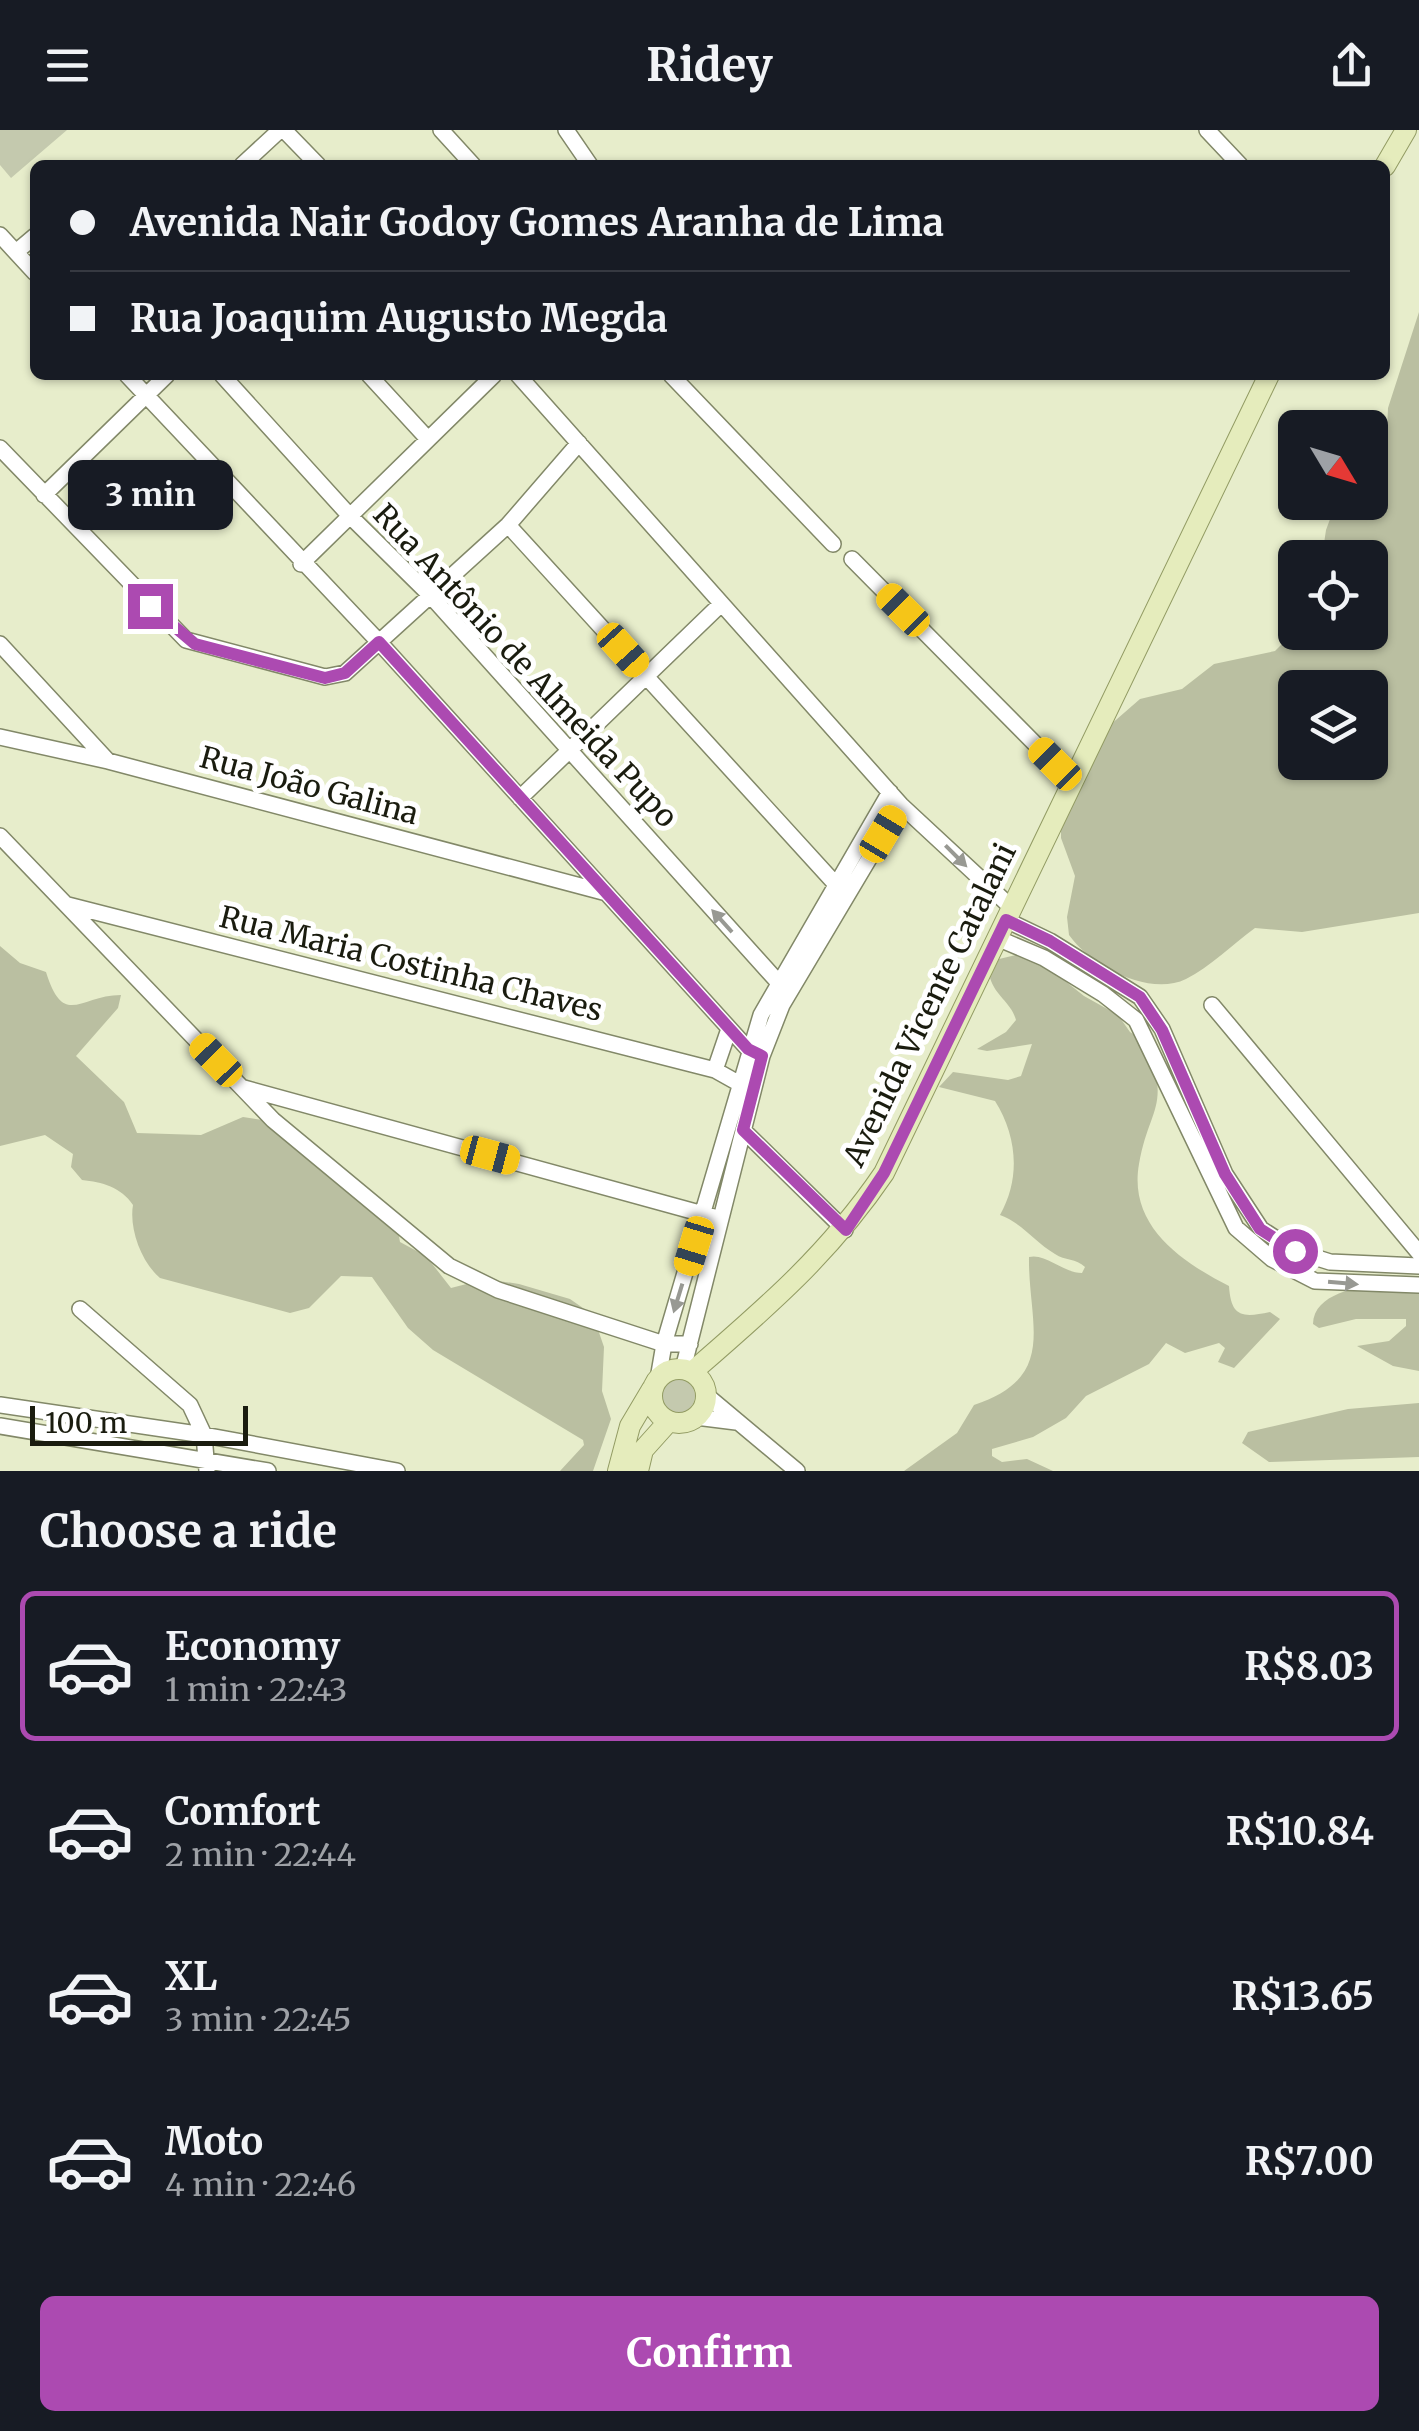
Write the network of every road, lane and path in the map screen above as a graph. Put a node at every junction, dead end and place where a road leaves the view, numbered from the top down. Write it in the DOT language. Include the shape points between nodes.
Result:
graph roads {
  1 [pos="282,130"];
  2 [pos="441,130"];
  3 [pos="566,130"];
  4 [pos="1208,130"];
  5 [pos="1406,130"];
  6 [pos="248,160"];
  7 [pos="313,160"];
  8 [pos="468,160"];
  9 [pos="587,160"];
  10 [pos="1235,160"];
  11 [pos="1388,160"];
  12 [pos="0,235"];
  13 [pos="30,240"];
  14 [pos="16,252"];
  15 [pos="30,267"];
  16 [pos="132,380"];
  17 [pos="160,380"];
  18 [pos="227,380"];
  19 [pos="374,380"];
  20 [pos="489,380"];
  21 [pos="522,380"];
  22 [pos="676,380"];
  23 [pos="1266,380"];
  24 [pos="145,394"];
  25 [pos="426,437"];
  26 [pos="579,444"];
  27 [pos="0,448"];
  28 [pos="44,495"];
  29 [pos="349,515"];
  30 [pos="508,525"];
  31 [pos="834,544"];
  32 [pos="852,558"];
  33 [pos="301,564"];
  34 [pos="430,595"];
  35 [pos="721,604"];
  36 [pos="379,642"];
  37 [pos="0,644"];
  38 [pos="646,675"];
  39 [pos="0,738"];
  40 [pos="567,751"];
  41 [pos="108,761"];
  42 [pos="1074,778"];
  43 [pos="520,798"];
  44 [pos="895,798"];
  45 [pos="0,836"];
  46 [pos="841,890"];
  47 [pos="603,892"];
  48 [pos="65,904"];
  49 [pos="1005,922"];
  50 [pos="785,985"];
  51 [pos="1212,1005"];
  52 [pos="729,1029"];
  53 [pos="755,1053"];
  54 [pos="715,1070"];
  55 [pos="740,1084"];
  56 [pos="241,1087"];
  57 [pos="743,1130"];
  58 [pos="711,1216"];
  59 [pos="846,1230"];
  60 [pos="1278,1240"];
  61 [pos="1419,1254"];
  62 [pos="1267,1255"];
  63 [pos="1419,1266"];
  64 [pos="1419,1284"];
  65 [pos="80,1310"];
  66 [pos="664,1344"];
  67 [pos="690,1344"];
  68 [pos="696,1380"];
  69 [pos="656,1383"];
  70 [pos="0,1405"];
  71 [pos="696,1417"];
  72 [pos="669,1421"];
  73 [pos="736,1422"];
  74 [pos="0,1426"];
  75 [pos="204,1435"];
  76 [pos="294,1452"];
  77 [pos="207,1465"];
  78 [pos="268,1471"];
  79 [pos="295,1471"];
  80 [pos="397,1471"];
  81 [pos="618,1471"];
  82 [pos="638,1471"];
  83 [pos="797,1471"];
  1 -- 6 [label="street"];
  1 -- 7 [label="street"];
  2 -- 8 [label="street"];
  3 -- 9 [label="street"];
  4 -- 10 [label="street"];
  5 -- 11 [label="main road"];
  12 -- 14 [label="street"];
  13 -- 14 [label="street"];
  14 -- 15 [label="street"];
  16 -- 24 [label="street"];
  17 -- 24 [label="street"];
  18 -- 29 [label="street, Rua Antônio de Almeida Pupo"];
  19 -- 25 [label="street"];
  20 -- 25 [label="street"];
  21 -- 26 [label="street"];
  22 -- 31 [label="street"];
  23 -- 42 [label="main road, Avenida Vicente Catalani"];
  24 -- 28 [label="street"];
  24 -- 33 [label="street"];
  25 -- 29 [label="street"];
  26 -- 30 [label="street"];
  26 -- 35 [label="street"];
  27 -- 28 [label="street"];
  28 -- 36 [label="street" via="195,644 325,678 345,673"];
  29 -- 33 [label="street"];
  29 -- 34 [label="street, Rua Antônio de Almeida Pupo"];
  30 -- 34 [label="street"];
  30 -- 38 [label="street"];
  32 -- 42 [label="street"];
  33 -- 36 [label="street"];
  34 -- 36 [label="street"];
  34 -- 40 [label="street, Rua Antônio de Almeida Pupo"];
  35 -- 38 [label="street"];
  35 -- 44 [label="street"];
  36 -- 43 [label="street"];
  37 -- 41 [label="street"];
  38 -- 40 [label="street"];
  38 -- 46 [label="street"];
  39 -- 41 [label="street, Rua João Galina"];
  40 -- 43 [label="street"];
  50 -- 40 [label="street, Rua Antônio de Almeida Pupo, one-way"];
  41 -- 47 [label="street, Rua João Galina"];
  42 -- 49 [label="main road, Avenida Vicente Catalani"];
  43 -- 47 [label="street"];
  44 -- 46 [label="street"];
  44 -- 49 [label="street, one-way"];
  45 -- 48 [label="street"];
  46 -- 50 [label="street"];
  47 -- 52 [label="street"];
  48 -- 54 [label="street, Rua Maria Costinha Chaves"];
  48 -- 56 [label="street"];
  49 -- 59 [label="main road, Avenida Vicente Catalani" via="884,1173"];
  49 -- 60 [label="street" via="1050,941 1140,997 1162,1030 1225,1174 1260,1229"];
  49 -- 62 [label="street" via="1044,958 1136,1020 1236,1228"];
  50 -- 53 [label="street"];
  51 -- 61 [label="street"];
  52 -- 53 [label="street"];
  52 -- 54 [label="street"];
  53 -- 55 [label="street"];
  53 -- 57 [label="street"];
  54 -- 55 [label="street, Rua Maria Costinha Chaves"];
  55 -- 58 [label="street"];
  56 -- 58 [label="street"];
  56 -- 66 [label="street" via="449,1266 498,1290"];
  57 -- 58 [label="street"];
  57 -- 59 [label="street"];
  58 -- 66 [label="street, one-way"];
  58 -- 67 [label="street"];
  59 -- 68 [label="main road, Avenida Vicente Catalani"];
  60 -- 62 [label="street"];
  60 -- 63 [label="street" via="1330,1262"];
  62 -- 64 [label="street, one-way" via="1315,1281"];
  65 -- 75 [label="street" via="190,1405"];
  66 -- 67 [label="street"];
  66 -- 69 [label="street"];
  67 -- 68 [label="street"];
  68 -- 69 [label="main road"];
  68 -- 71 [label="main road"];
  68 -- 73 [label="street"];
  69 -- 72 [label="main road" via="654,1405"];
  69 -- 81 [label="main road" via="630,1426"];
  70 -- 75 [label="street"];
  71 -- 72 [label="main road"];
  71 -- 73 [label="street"];
  72 -- 82 [label="main road" via="643,1450"];
  73 -- 83 [label="street"];
  74 -- 77 [label="street"];
  75 -- 76 [label="street"];
  75 -- 77 [label="street"];
  76 -- 79 [label="street"];
  76 -- 80 [label="street"];
  77 -- 78 [label="street"];
}
